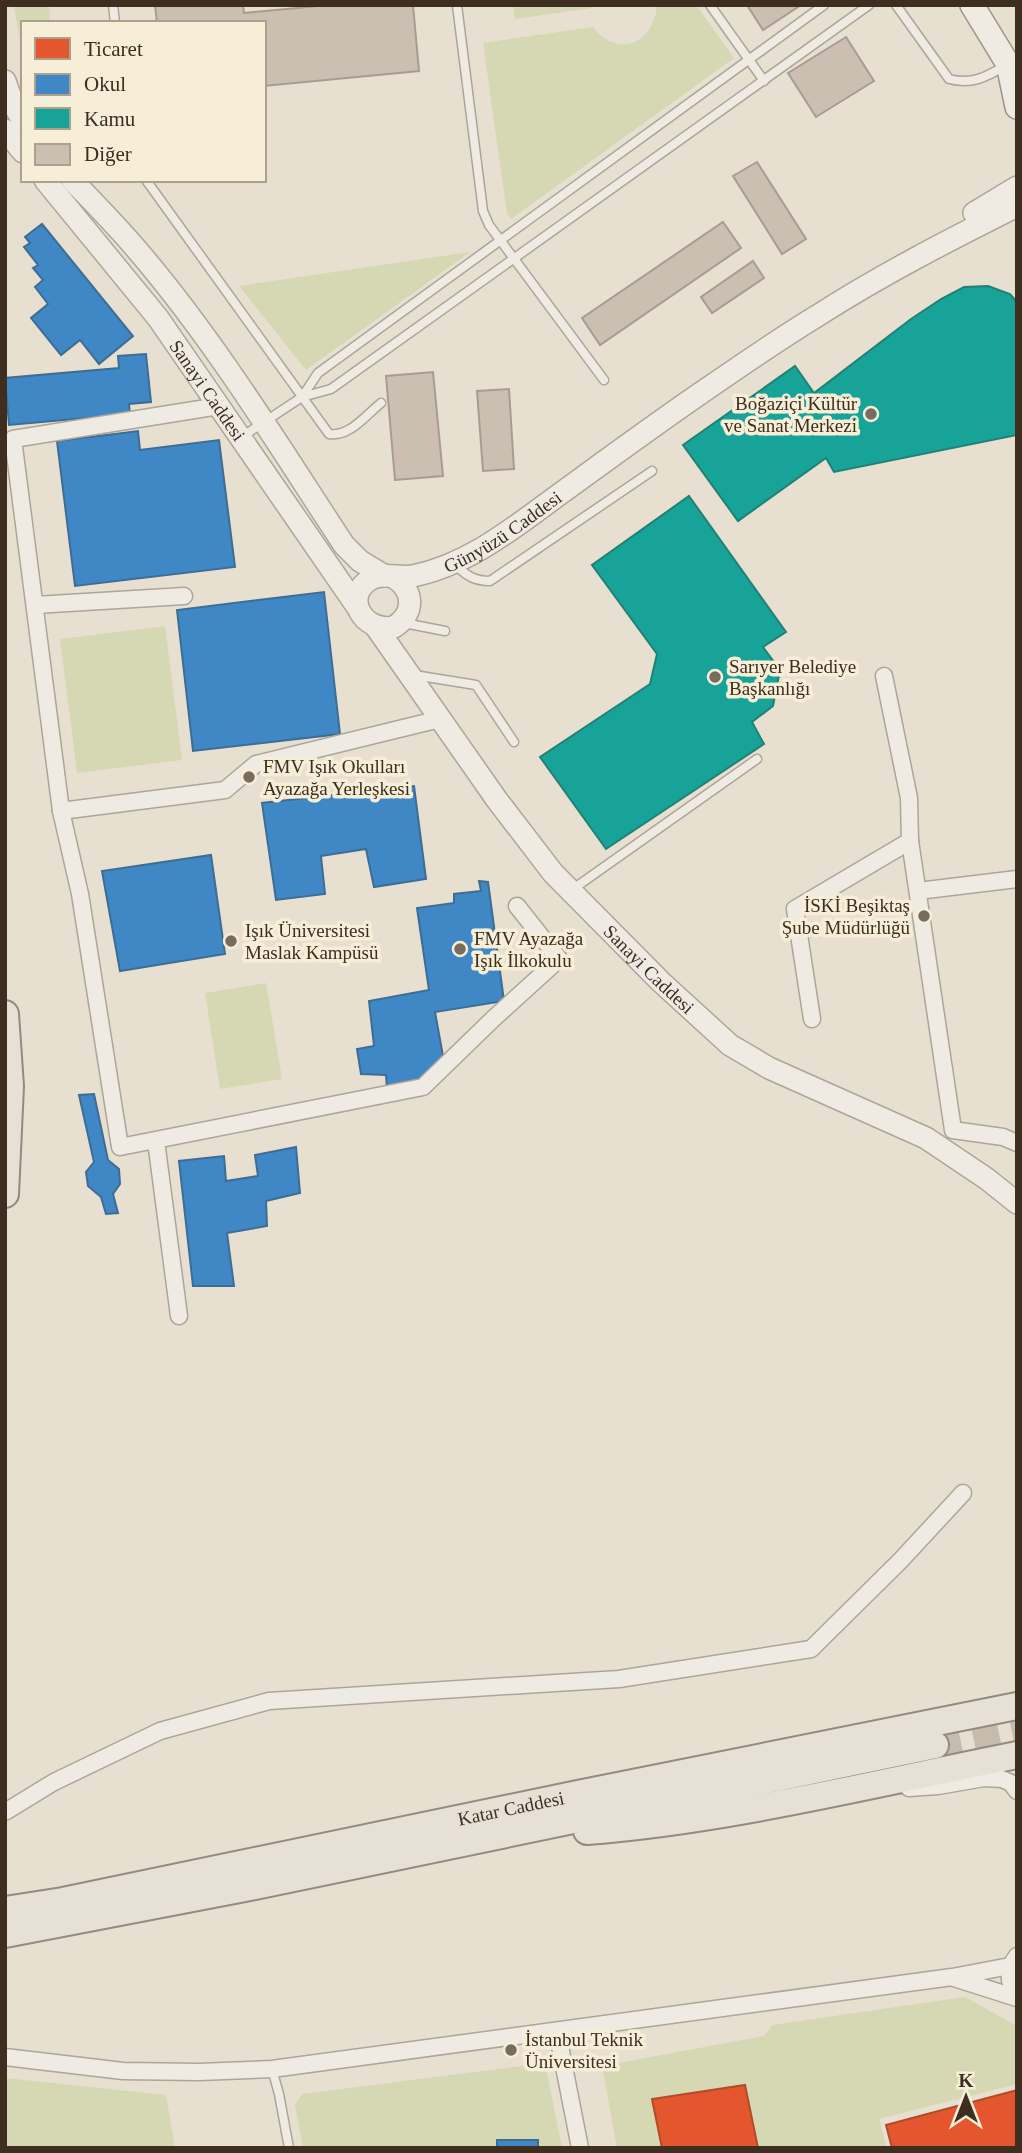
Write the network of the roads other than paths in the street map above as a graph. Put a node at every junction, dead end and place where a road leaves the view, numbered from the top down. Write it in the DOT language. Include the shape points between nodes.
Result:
graph roads {
  1 [pos="457,5"];
  2 [pos="710,5"];
  3 [pos="824,5"];
  4 [pos="869,5"];
  5 [pos="896,5"];
  6 [pos="972,5"];
  7 [pos="749,60"];
  8 [pos="1014,66"];
  9 [pos="764,80"];
  10 [pos="5,81"];
  11 [pos="1017,107"];
  12 [pos="21,118"];
  13 [pos="5,130"];
  14 [pos="21,150"];
  15 [pos="47,182"];
  16 [pos="74,182"];
  17 [pos="147,182"];
  18 [pos="1017,187"];
  19 [pos="1017,206"];
  20 [pos="980,225"];
  21 [pos="1017,225"];
  22 [pos="500,240"];
  23 [pos="514,258"];
  24 [pos="604,380"];
  25 [pos="302,397"];
  26 [pos="381,403"];
  27 [pos="219,406"];
  28 [pos="264,423"];
  29 [pos="241,438"];
  30 [pos="652,471"];
  31 [pos="453,562"];
  32 [pos="389,576"];
  33 [pos="184,596"];
  34 [pos="35,605"];
  35 [pos="358,608"];
  36 [pos="406,615"];
  37 [pos="376,628"];
  38 [pos="445,631"];
  39 [pos="408,674"];
  40 [pos="884,677"];
  41 [pos="440,719"];
  42 [pos="514,742"];
  43 [pos="757,759"];
  44 [pos="61,811"];
  45 [pos="910,841"];
  46 [pos="1017,879"];
  47 [pos="570,891"];
  48 [pos="918,891"];
  49 [pos="517,906"];
  50 [pos="5,1014"];
  51 [pos="812,1019"];
  52 [pos="156,1141"];
  53 [pos="1017,1143"];
  54 [pos="5,1194"];
  55 [pos="1017,1203"];
  56 [pos="179,1316"];
  57 [pos="963,1493"];
  58 [pos="1017,1706"];
  59 [pos="981,1713"];
  60 [pos="1017,1728"];
  61 [pos="935,1745"];
  62 [pos="1017,1755"];
  63 [pos="875,1784"];
  64 [pos="1017,1791"];
  65 [pos="5,1811"];
  66 [pos="519,1831"];
  67 [pos="5,1910"];
  68 [pos="5,1934"];
  69 [pos="1013,1961"];
  70 [pos="952,1977"];
  71 [pos="1017,1997"];
  72 [pos="557,2031"];
  73 [pos="5,2057"];
  74 [pos="272,2069"];
  75 [pos="289,2148"];
  76 [pos="580,2148"];
  1 -- 22 [label="lane" via="484,211"];
  2 -- 7 [label="lane"];
  3 -- 7 [label="lane"];
  4 -- 9 [label="lane"];
  5 -- 8 [label="lane" via="949,79 964,83"];
  6 -- 8 [label="main road"];
  7 -- 9 [label="lane"];
  7 -- 22 [label="lane"];
  8 -- 11 [label="main road"];
  9 -- 23 [label="lane"];
  10 -- 12 [label="street"];
  13 -- 14 [label="street"];
  15 -- 27 [label="street, Sanayi Caddesi" via="158,318"];
  16 -- 28 [label="street, Sanayi Caddesi" via="170,290"];
  17 -- 25 [label="lane"];
  18 -- 31 [label="street, Günyüzü Caddesi" via="806,309 478,536"];
  19 -- 20 [label="street, Günyüzü Caddesi"];
  20 -- 21 [label="street"];
  20 -- 31 [label="street, Günyüzü Caddesi" via="818,315 490,544"];
  22 -- 23 [label="lane"];
  22 -- 25 [label="lane" via="318,373"];
  23 -- 24 [label="lane"];
  23 -- 25 [label="lane" via="331,389"];
  25 -- 26 [label="lane" via="329,434 338,435 348,432"];
  25 -- 28 [label="lane"];
  27 -- 29 [label="street, Sanayi Caddesi"];
  27 -- 34 [label="street" via="13,439"];
  28 -- 29 [label="lane"];
  28 -- 32 [label="street, Sanayi Caddesi" via="344,545 360,561"];
  29 -- 35 [label="street, Sanayi Caddesi"];
  30 -- 31 [label="lane" via="490,581 465,575"];
  31 -- 32 [label="street" via="426,573"];
  31 -- 36 [label="street"];
  32 -- 35 [label="street" via="363,585"];
  32 -- 36 [label="street" via="407,589"];
  33 -- 34 [label="street"];
  34 -- 44 [label="street"];
  35 -- 37 [label="street"];
  36 -- 37 [label="street" via="394,627"];
  36 -- 38 [label="lane"];
  37 -- 39 [label="street, Sanayi Caddesi"];
  39 -- 41 [label="street, Sanayi Caddesi"];
  39 -- 42 [label="lane" via="476,685"];
  40 -- 45 [label="street" via="909,798"];
  41 -- 44 [label="street" via="256,764 225,790"];
  41 -- 47 [label="street, Sanayi Caddesi"];
  43 -- 47 [label="lane"];
  44 -- 52 [label="street" via="80,894 120,1147"];
  45 -- 48 [label="street"];
  45 -- 51 [label="street" via="795,909"];
  46 -- 48 [label="street"];
  47 -- 55 [label="street, Sanayi Caddesi" via="730,1045 769,1068 926,1138"];
  48 -- 53 [label="street" via="953,1130"];
  49 -- 52 [label="street" via="559,960 423,1087"];
  50 -- 54 [label="main road" via="10,1086"];
  52 -- 56 [label="street"];
  57 -- 65 [label="street" via="811,1649 619,1679 269,1701 160,1731"];
  58 -- 59 [label="main road, Katar Caddesi"];
  59 -- 60 [label="main road"];
  59 -- 67 [label="main road, Katar Caddesi" via="63,1902"];
  61 -- 66 [label="main road"];
  62 -- 63 [label="main road"];
  63 -- 64 [label="street" via="905,1788 984,1778 1002,1779"];
  63 -- 66 [label="main road" via="637,1828"];
  66 -- 68 [label="main road, Katar Caddesi"];
  69 -- 70 [label="street"];
  69 -- 71 [label="street" via="1010,1979"];
  70 -- 71 [label="street"];
  70 -- 72 [label="street"];
  72 -- 74 [label="street"];
  72 -- 76 [label="street"];
  73 -- 74 [label="street" via="123,2071"];
  74 -- 75 [label="lane"];
}
